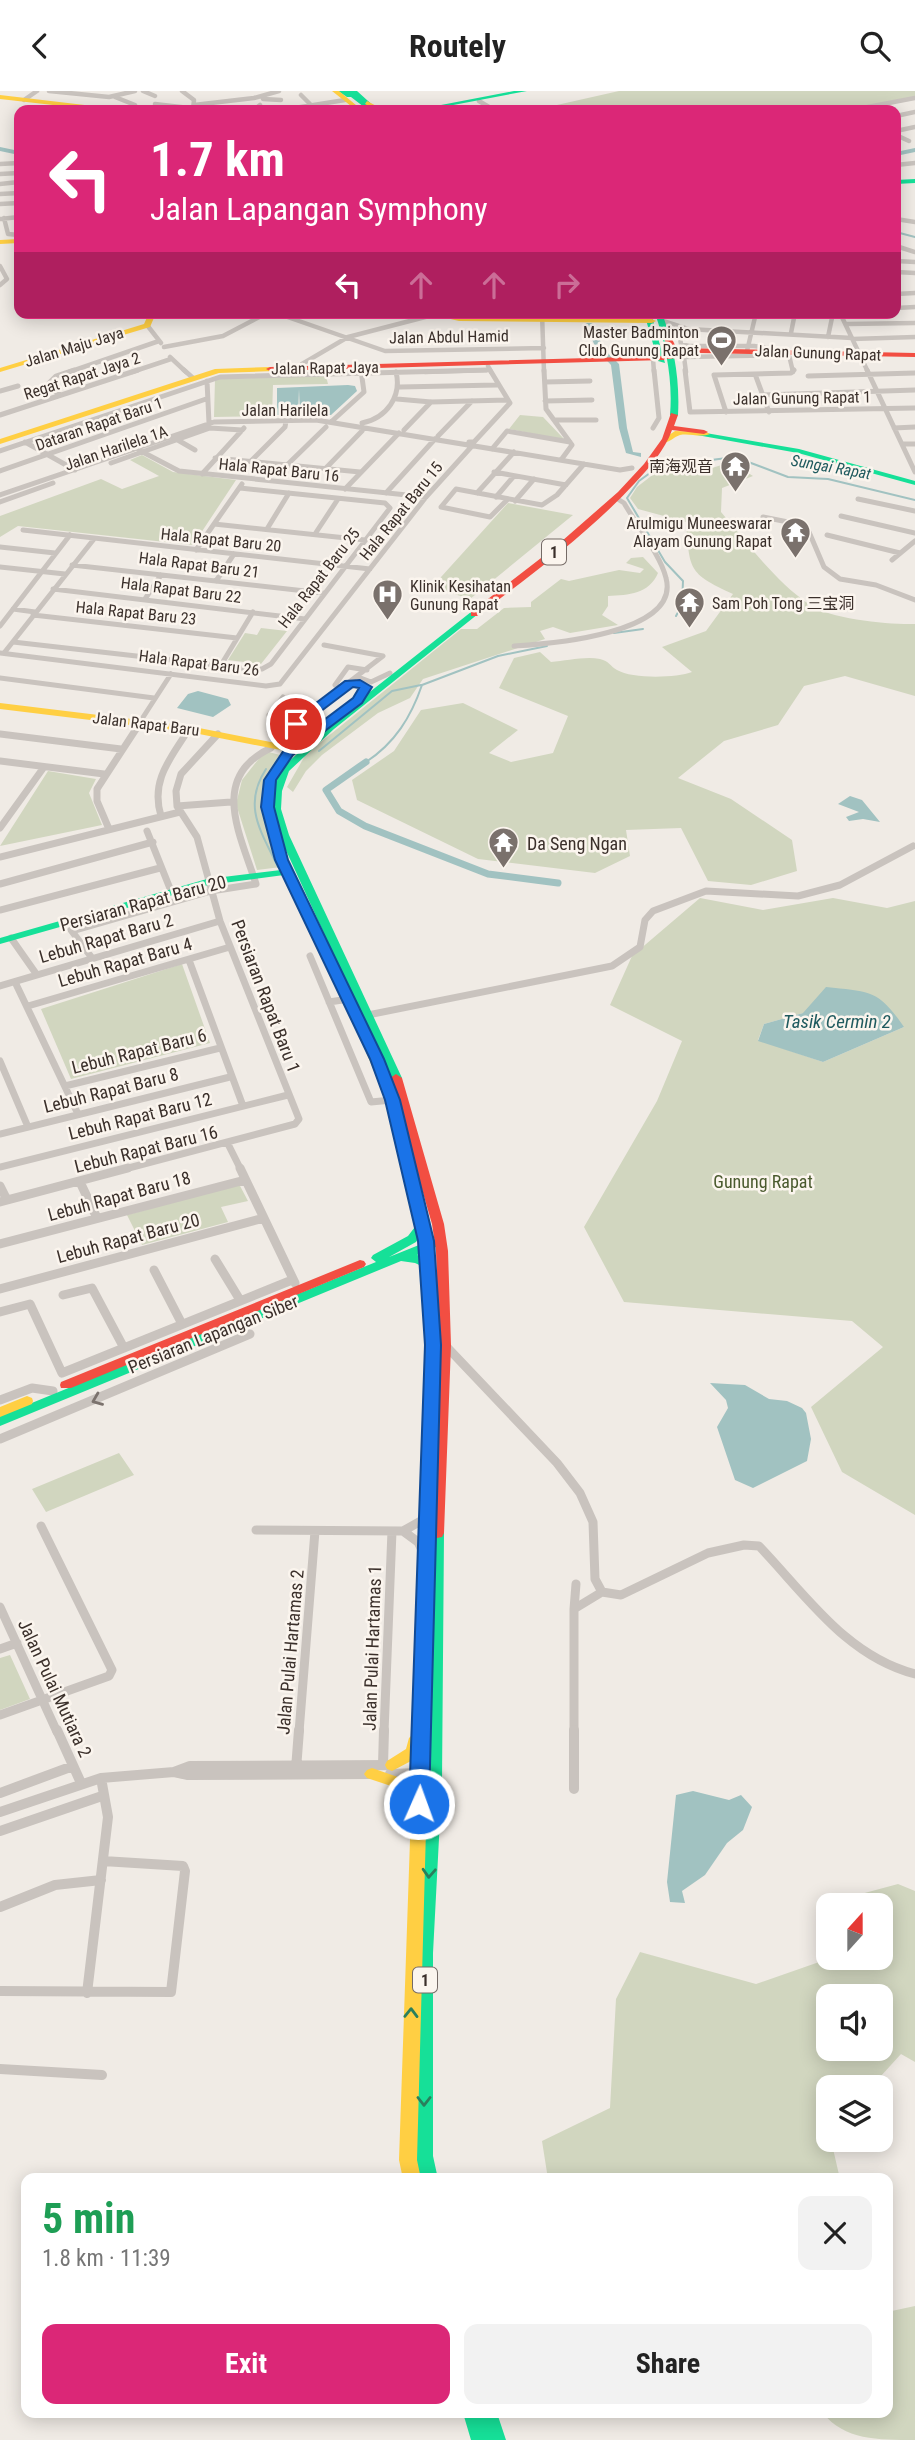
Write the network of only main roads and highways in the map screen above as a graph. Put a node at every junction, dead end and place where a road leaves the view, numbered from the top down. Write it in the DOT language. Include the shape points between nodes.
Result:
graph roads {
  1 [pos="524,91"];
  2 [pos="535,91"];
  3 [pos="0,98"];
  4 [pos="481,102"];
  5 [pos="46,105"];
  6 [pos="67,105"];
  7 [pos="457,105"];
  8 [pos="465,105"];
  9 [pos="150,319"];
  10 [pos="650,319"];
  11 [pos="650,319"];
  12 [pos="720,351"];
  13 [pos="667,352"];
  14 [pos="915,355"];
  15 [pos="0,370"];
  16 [pos="671,424"];
  17 [pos="700,433"];
  18 [pos="8,441"];
  19 [pos="655,446"];
  20 [pos="915,482"];
  21 [pos="0,706"];
  22 [pos="232,737"];
  23 [pos="291,755"];
  24 [pos="293,857"];
  25 [pos="287,871"];
  26 [pos="305,883"];
  27 [pos="6,940"];
  28 [pos="422,1226"];
  29 [pos="440,1240"];
  30 [pos="426,1244"];
  31 [pos="399,1257"];
  32 [pos="377,1258"];
  33 [pos="428,1265"];
  34 [pos="298,1288"];
  35 [pos="439,1345"];
  36 [pos="68,1383"];
  37 [pos="0,1412"];
  38 [pos="0,1421"];
  39 [pos="422,1676"];
  40 [pos="388,1765"];
  41 [pos="427,1768"];
  42 [pos="372,1774"];
  43 [pos="415,1895"];
  44 [pos="411,2173"];
  45 [pos="428,2173"];
  46 [pos="473,2418"];
  47 [pos="490,2418"];
  48 [pos="480,2440"];
  49 [pos="497,2440"];
  1 -- 4 [label="main road"];
  2 -- 4 [label="main road"];
  3 -- 5 [label="main road"];
  3 -- 6 [label="main road"];
  4 -- 7 [label="main road"];
  4 -- 8 [label="main road"];
  9 -- 15 [label="main road, Jalan Maju Jaya"];
  10 -- 13 [label="main road"];
  11 -- 13 [label="main road"];
  12 -- 13 [label="main road, Jalan Gunung Rapat"];
  12 -- 13 [label="main road, Jalan Gunung Rapat"];
  12 -- 14 [label="main road, Jalan Gunung Rapat"];
  13 -- 16 [label="main road"];
  13 -- 16 [label="main road" via="679,391"];
  13 -- 18 [label="main road, Jalan Rapat Jaya" via="620,361 488,367 229,370"];
  16 -- 17 [label="main road"];
  16 -- 19 [label="main road, 1"];
  17 -- 19 [label="main road" via="678,433"];
  17 -- 20 [label="main road" via="799,451"];
  19 -- 23 [label="main road, 1" via="626,471 611,495 580,524"];
  19 -- 23 [label="main road, 1" via="616,498 572,539"];
  21 -- 22 [label="main road, Jalan Rapat Baru"];
  22 -- 23 [label="main road, Jalan Rapat Baru"];
  22 -- 23 [label="main road"];
  23 -- 24 [label="main road, 1" via="279,780 276,801"];
  23 -- 25 [label="main road, 1" via="270,780 268,803"];
  24 -- 25 [label="main road"];
  24 -- 26 [label="main road, 1"];
  25 -- 26 [label="main road"];
  25 -- 27 [label="main road, Persiaran Rapat Baru 20" via="172,891 68,927"];
  25 -- 28 [label="main road, 1" via="392,1100"];
  26 -- 29 [label="main road, 1" via="401,1089"];
  28 -- 30 [label="main road, 1"];
  28 -- 32 [label="main road" via="412,1239"];
  29 -- 30 [label="main road"];
  29 -- 35 [label="main road, 1"];
  30 -- 31 [label="main road, Persiaran Lapangan Siber"];
  30 -- 32 [label="main road, Persiaran Lapangan Siber"];
  30 -- 33 [label="main road, 1"];
  31 -- 33 [label="main road"];
  31 -- 34 [label="main road, Persiaran Lapangan Siber"];
  32 -- 34 [label="main road, Persiaran Lapangan Siber"];
  33 -- 35 [label="main road, 1"];
  34 -- 36 [label="main road, Persiaran Lapangan Siber"];
  35 -- 39 [label="main road, 1"];
  35 -- 41 [label="main road, 1"];
  36 -- 37 [label="main road, Persiaran Lapangan Siber"];
  36 -- 38 [label="main road, Persiaran Lapangan Siber"];
  39 -- 40 [label="main road" via="415,1746 405,1759"];
  39 -- 41 [label="main road, 1"];
  41 -- 43 [label="main road, 1"];
  41 -- 45 [label="main road, 1, one-way" via="424,2156"];
  42 -- 43 [label="main road" via="396,1779 413,1791 411,1876"];
  44 -- 43 [label="main road, 1, one-way"];
  46 -- 48 [label="main road"];
  47 -- 49 [label="main road"];
}
